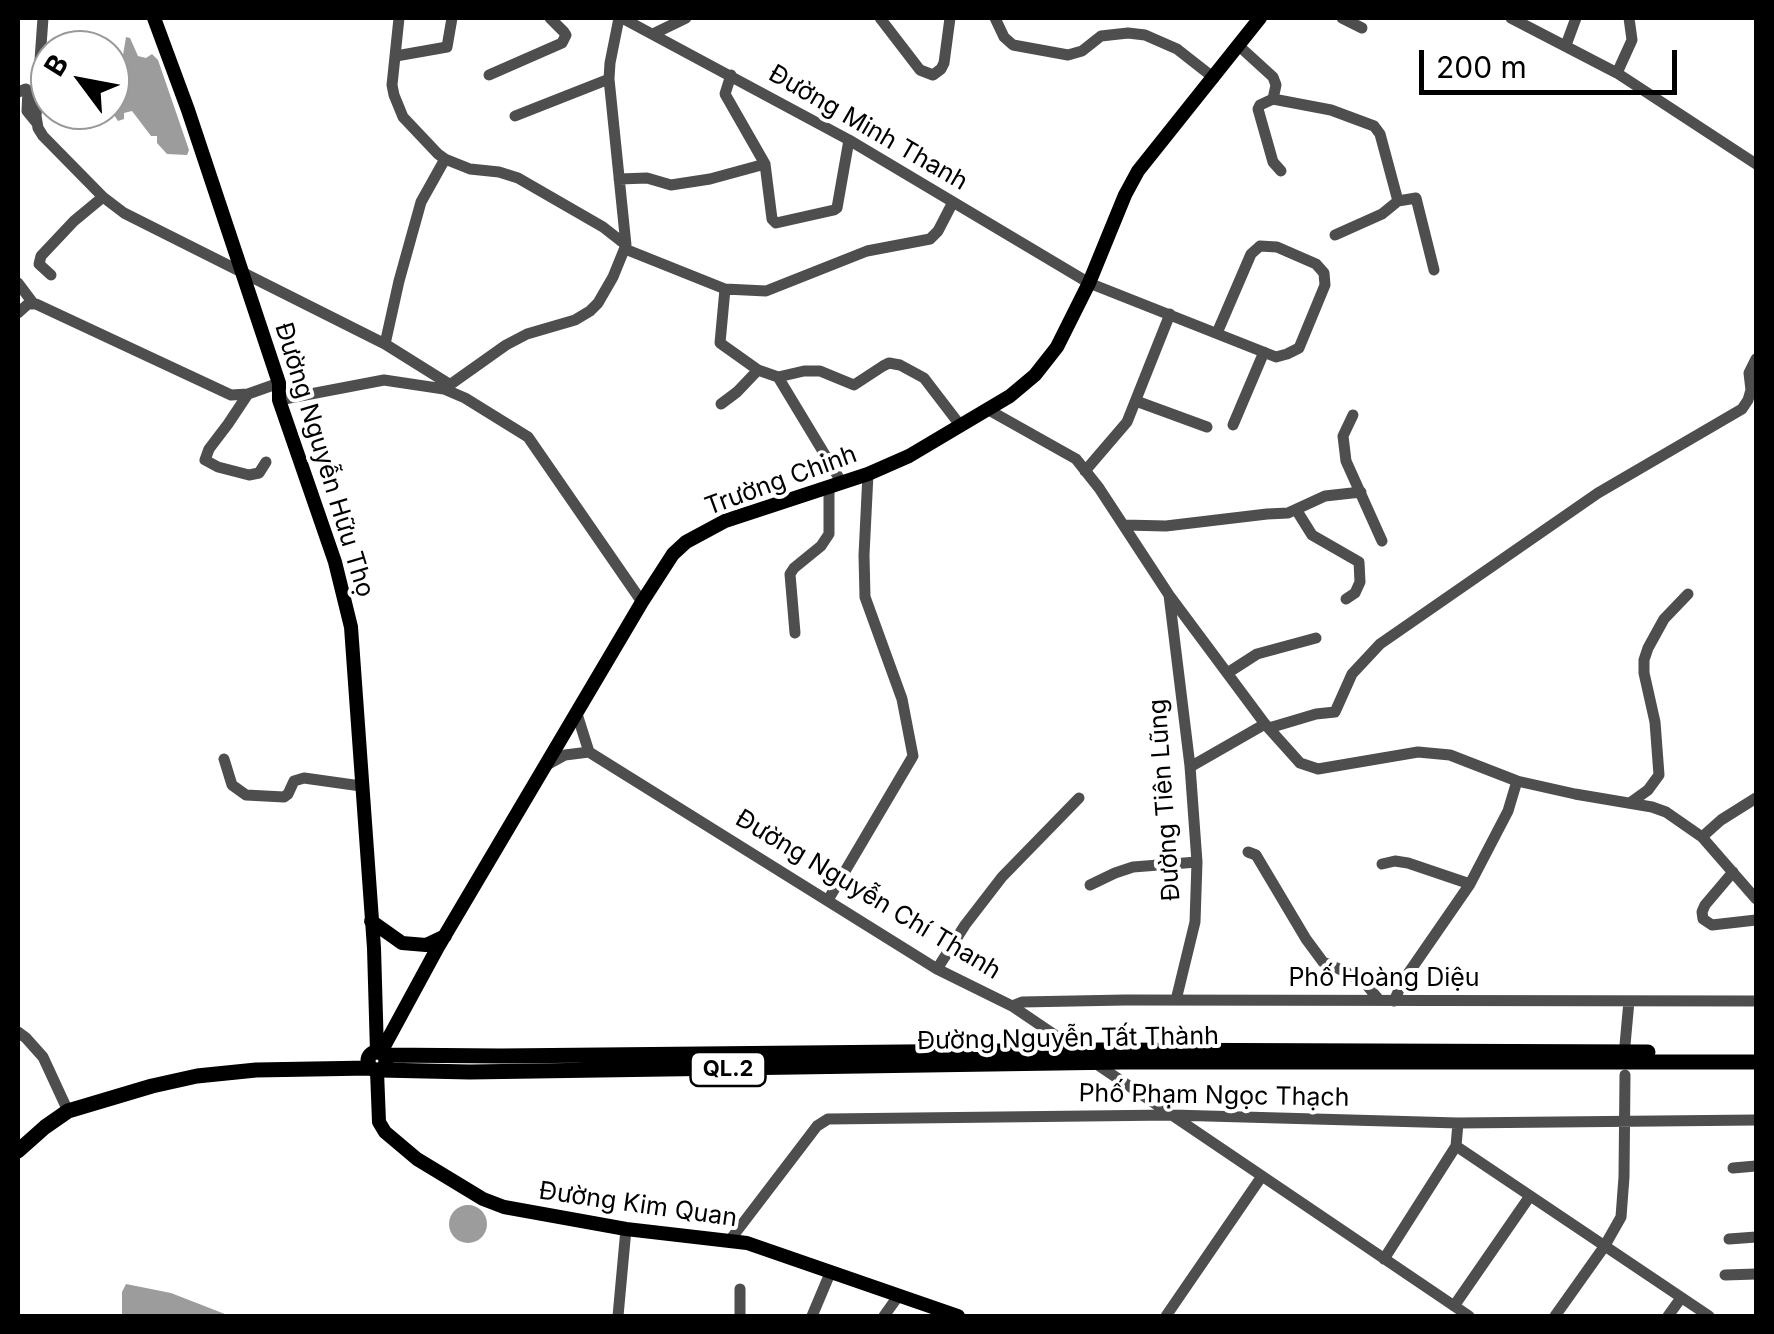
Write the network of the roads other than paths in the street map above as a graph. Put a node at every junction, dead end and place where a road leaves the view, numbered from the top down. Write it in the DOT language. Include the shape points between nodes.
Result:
graph roads {
  1 [pos="154,18"];
  2 [pos="400,18"];
  3 [pos="452,18"];
  4 [pos="550,18"];
  5 [pos="620,18"];
  6 [pos="686,18"];
  7 [pos="880,18"];
  8 [pos="950,18"];
  9 [pos="994,18"];
  10 [pos="1260,18"];
  11 [pos="1342,18"];
  12 [pos="1510,18"];
  13 [pos="1576,18"];
  14 [pos="1629,18"];
  15 [pos="649,28"];
  16 [pos="1362,28"];
  17 [pos="1566,45"];
  18 [pos="1238,46"];
  19 [pos="396,56"];
  20 [pos="1617,73"];
  21 [pos="489,75"];
  22 [pos="731,76"];
  23 [pos="1214,78"];
  24 [pos="609,80"];
  25 [pos="18,92"];
  26 [pos="1272,100"];
  27 [pos="30,115"];
  28 [pos="516,116"];
  29 [pos="40,130"];
  30 [pos="849,140"];
  31 [pos="445,159"];
  32 [pos="765,164"];
  33 [pos="1756,164"];
  34 [pos="1281,171"];
  35 [pos="619,179"];
  36 [pos="103,197"];
  37 [pos="1398,201"];
  38 [pos="953,202"];
  39 [pos="1335,235"];
  40 [pos="626,247"];
  41 [pos="1434,270"];
  42 [pos="241,272"];
  43 [pos="50,275"];
  44 [pos="1089,282"];
  45 [pos="18,283"];
  46 [pos="725,290"];
  47 [pos="32,303"];
  48 [pos="18,313"];
  49 [pos="1170,314"];
  50 [pos="1217,333"];
  51 [pos="385,344"];
  52 [pos="1264,352"];
  53 [pos="1756,359"];
  54 [pos="758,370"];
  55 [pos="778,376"];
  56 [pos="278,384"];
  57 [pos="447,386"];
  58 [pos="248,394"];
  59 [pos="278,400"];
  60 [pos="1136,401"];
  61 [pos="721,404"];
  62 [pos="987,409"];
  63 [pos="1353,415"];
  64 [pos="960,425"];
  65 [pos="1233,425"];
  66 [pos="1206,426"];
  67 [pos="266,462"];
  68 [pos="1085,471"];
  69 [pos="868,474"];
  70 [pos="835,485"];
  71 [pos="1360,492"];
  72 [pos="1297,511"];
  73 [pos="1124,524"];
  74 [pos="1382,541"];
  75 [pos="1688,594"];
  76 [pos="1170,595"];
  77 [pos="1346,600"];
  78 [pos="642,602"];
  79 [pos="795,633"];
  80 [pos="1316,638"];
  81 [pos="1228,672"];
  82 [pos="578,714"];
  83 [pos="1267,726"];
  84 [pos="590,752"];
  85 [pos="224,759"];
  86 [pos="545,766"];
  87 [pos="1190,767"];
  88 [pos="1517,781"];
  89 [pos="361,786"];
  90 [pos="1079,798"];
  91 [pos="1756,798"];
  92 [pos="1630,804"];
  93 [pos="1702,836"];
  94 [pos="1248,852"];
  95 [pos="1197,862"];
  96 [pos="1382,864"];
  97 [pos="1732,872"];
  98 [pos="1470,884"];
  99 [pos="1090,885"];
  100 [pos="1756,898"];
  101 [pos="828,900"];
  102 [pos="1756,920"];
  103 [pos="372,921"];
  104 [pos="446,936"];
  105 [pos="937,969"];
  106 [pos="1176,1000"];
  107 [pos="1380,1000"];
  108 [pos="1629,1000"];
  109 [pos="1756,1000"];
  110 [pos="1394,1001"];
  111 [pos="1012,1006"];
  112 [pos="18,1032"];
  113 [pos="1625,1046"];
  114 [pos="1756,1052"];
  115 [pos="378,1061"];
  116 [pos="1756,1062"];
  117 [pos="1625,1075"];
  118 [pos="68,1112"];
  119 [pos="1172,1115"];
  120 [pos="1624,1120"];
  121 [pos="1756,1120"];
  122 [pos="1458,1123"];
  123 [pos="1456,1146"];
  124 [pos="18,1151"];
  125 [pos="1756,1166"];
  126 [pos="1732,1168"];
  127 [pos="1262,1176"];
  128 [pos="1530,1196"];
  129 [pos="626,1229"];
  130 [pos="1756,1237"];
  131 [pos="1730,1239"];
  132 [pos="730,1240"];
  133 [pos="1604,1247"];
  134 [pos="1384,1258"];
  135 [pos="831,1271"];
  136 [pos="1756,1274"];
  137 [pos="1725,1275"];
  138 [pos="740,1289"];
  139 [pos="899,1295"];
  140 [pos="1681,1298"];
  141 [pos="1454,1306"];
  142 [pos="618,1316"];
  143 [pos="740,1316"];
  144 [pos="812,1316"];
  145 [pos="884,1316"];
  146 [pos="958,1316"];
  147 [pos="1166,1316"];
  148 [pos="1469,1316"];
  149 [pos="1556,1316"];
  150 [pos="1668,1316"];
  151 [pos="1709,1316"];
  1 -- 42 [label="main road, Đường Nguyễn Hữu Thọ"];
  2 -- 19 [label="street"];
  3 -- 19 [label="street" via="444,49"];
  4 -- 21 [label="street" via="566,36 562,42"];
  5 -- 15 [label="street, Đường Minh Thanh"];
  5 -- 24 [label="street"];
  6 -- 15 [label="street"];
  7 -- 8 [label="street" via="920,70 932,75 944,63"];
  9 -- 23 [label="street" via="1010,43 1068,55 1102,36 1145,35 1177,48"];
  10 -- 18 [label="main road, Trường Chinh"];
  11 -- 16 [label="street"];
  12 -- 17 [label="street"];
  13 -- 17 [label="street"];
  14 -- 20 [label="street" via="1632,40"];
  15 -- 22 [label="street, Đường Minh Thanh"];
  17 -- 20 [label="street"];
  18 -- 23 [label="main road, Trường Chinh"];
  18 -- 26 [label="street" via="1274,77"];
  19 -- 31 [label="street" via="392,85 403,117"];
  20 -- 33 [label="street"];
  22 -- 30 [label="street, Đường Minh Thanh"];
  22 -- 32 [label="street" via="725,94"];
  23 -- 44 [label="main road, Trường Chinh" via="1138,171"];
  24 -- 28 [label="street"];
  24 -- 35 [label="street"];
  25 -- 27 [label="street" via="28,91"];
  26 -- 34 [label="street" via="1258,109"];
  26 -- 37 [label="street" via="1374,126"];
  29 -- 36 [label="street"];
  30 -- 32 [label="street" via="834,210 774,222"];
  30 -- 38 [label="street, Đường Minh Thanh"];
  31 -- 40 [label="street" via="518,178 604,227"];
  31 -- 51 [label="street" via="422,202"];
  32 -- 35 [label="street" via="672,185"];
  35 -- 40 [label="street"];
  36 -- 42 [label="street"];
  36 -- 43 [label="street" via="41,256 39,264"];
  37 -- 39 [label="street"];
  37 -- 41 [label="street" via="1417,198"];
  38 -- 44 [label="street, Đường Minh Thanh"];
  38 -- 46 [label="street" via="930,239 867,252 773,290"];
  40 -- 46 [label="street"];
  40 -- 57 [label="street" via="590,311 517,339"];
  42 -- 51 [label="street"];
  42 -- 56 [label="main road, Đường Nguyễn Hữu Thọ"];
  44 -- 49 [label="street, Đường Minh Thanh"];
  44 -- 62 [label="main road, Trường Chinh" via="1036,375"];
  45 -- 47 [label="street"];
  46 -- 54 [label="street" via="720,343"];
  47 -- 48 [label="street"];
  47 -- 58 [label="street" via="231,395"];
  49 -- 50 [label="street, Đường Minh Thanh"];
  49 -- 60 [label="street"];
  50 -- 52 [label="street"];
  50 -- 52 [label="street" via="1257,248 1271,245 1316,264 1326,281 1298,348 1280,356"];
  51 -- 57 [label="street"];
  52 -- 65 [label="street"];
  53 -- 83 [label="street" via="1742,409 1598,492 1380,644 1348,680 1336,712"];
  54 -- 55 [label="street"];
  54 -- 61 [label="street"];
  55 -- 64 [label="street" via="820,371 854,385 889,363 900,365 924,378"];
  55 -- 70 [label="street"];
  56 -- 58 [label="street"];
  56 -- 59 [label="main road, Đường Nguyễn Hữu Thọ"];
  57 -- 59 [label="street" via="384,380"];
  57 -- 78 [label="street" via="528,436"];
  58 -- 67 [label="street" via="205,460 249,475"];
  59 -- 89 [label="main road, Đường Nguyễn Hữu Thọ" via="351,627"];
  60 -- 66 [label="street"];
  60 -- 68 [label="street" via="1127,422"];
  62 -- 64 [label="main road, Trường Chinh"];
  62 -- 68 [label="street" via="1076,459"];
  63 -- 71 [label="street" via="1343,448"];
  64 -- 69 [label="main road, Trường Chinh"];
  68 -- 73 [label="street"];
  69 -- 70 [label="main road, Trường Chinh"];
  69 -- 101 [label="street" via="864,588 902,699 913,756"];
  70 -- 78 [label="main road, Trường Chinh" via="725,521 686,542"];
  70 -- 79 [label="street" via="830,534 790,574"];
  71 -- 72 [label="street" via="1325,496"];
  71 -- 74 [label="street"];
  72 -- 73 [label="street" via="1166,526"];
  72 -- 77 [label="street" via="1312,535 1359,562 1360,582"];
  73 -- 76 [label="street"];
  75 -- 92 [label="street" via="1664,619 1644,660 1659,775"];
  76 -- 81 [label="street"];
  76 -- 87 [label="street, Đường Tiên Lũng"];
  78 -- 82 [label="main road, Trường Chinh"];
  80 -- 81 [label="street" via="1257,654"];
  81 -- 83 [label="street"];
  82 -- 84 [label="street"];
  82 -- 86 [label="main road, Trường Chinh"];
  83 -- 87 [label="street"];
  83 -- 88 [label="street" via="1300,764 1318,769 1418,752 1450,755"];
  84 -- 86 [label="street"];
  84 -- 101 [label="street, Đường Nguyễn Chí Thanh"];
  85 -- 89 [label="street" via="232,785 246,795 284,798 304,778"];
  86 -- 104 [label="main road, Trường Chinh"];
  87 -- 95 [label="street, Đường Tiên Lũng"];
  88 -- 92 [label="street"];
  88 -- 98 [label="street"];
  89 -- 103 [label="main road, Đường Nguyễn Hữu Thọ"];
  90 -- 105 [label="street" via="1002,877"];
  91 -- 93 [label="street"];
  92 -- 93 [label="street" via="1666,812"];
  93 -- 97 [label="street"];
  94 -- 107 [label="street" via="1324,962 1366,984"];
  95 -- 99 [label="street" via="1133,867"];
  95 -- 106 [label="street, Đường Tiên Lũng" via="1195,922"];
  96 -- 98 [label="street" via="1408,863"];
  97 -- 100 [label="street"];
  97 -- 102 [label="street" via="1705,905 1703,920 1712,926"];
  98 -- 110 [label="street"];
  101 -- 105 [label="street, Đường Nguyễn Chí Thanh"];
  103 -- 104 [label="main road" via="402,943 426,945"];
  103 -- 115 [label="main road, Đường Nguyễn Hữu Thọ"];
  104 -- 115 [label="main road, Trường Chinh"];
  105 -- 111 [label="street, Đường Nguyễn Chí Thanh"];
  106 -- 107 [label="street, Phố Hoàng Diệu"];
  106 -- 111 [label="street, Phố Hoàng Diệu"];
  107 -- 110 [label="street, Phố Hoàng Diệu"];
  108 -- 109 [label="street, Phố Hoàng Diệu"];
  108 -- 110 [label="street, Phố Hoàng Diệu"];
  108 -- 113 [label="street"];
  111 -- 119 [label="street, Đường Nguyễn Chí Thanh"];
  112 -- 118 [label="street" via="43,1057"];
  114 -- 115 [label="highway, Đường Nguyễn Tất Thành / QL.2" via="1059,1050"];
  115 -- 116 [label="highway, Đường Nguyễn Tất Thành / QL.2" via="470,1072"];
  115 -- 118 [label="highway, QL.2" via="196,1076"];
  115 -- 129 [label="main road, Đường Kim Quan" via="382,1128 418,1159 504,1207"];
  117 -- 120 [label="street"];
  118 -- 124 [label="highway, QL.2"];
  119 -- 122 [label="street, Phố Phạm Ngọc Thạch"];
  119 -- 127 [label="street, Đường Nguyễn Chí Thanh"];
  119 -- 132 [label="street, Phố Phạm Ngọc Thạch" via="828,1119"];
  120 -- 121 [label="street, Phố Phạm Ngọc Thạch"];
  120 -- 122 [label="street, Phố Phạm Ngọc Thạch"];
  120 -- 133 [label="street" via="1622,1206"];
  122 -- 123 [label="street"];
  123 -- 128 [label="street"];
  123 -- 134 [label="street"];
  125 -- 126 [label="street"];
  127 -- 134 [label="street, Đường Nguyễn Chí Thanh"];
  127 -- 147 [label="street"];
  128 -- 133 [label="street"];
  128 -- 141 [label="street"];
  129 -- 132 [label="main road, Đường Kim Quan"];
  129 -- 142 [label="street"];
  130 -- 131 [label="street"];
  132 -- 135 [label="main road, Đường Kim Quan"];
  133 -- 140 [label="street"];
  133 -- 149 [label="street"];
  134 -- 141 [label="street, Đường Nguyễn Chí Thanh"];
  135 -- 139 [label="main road, Đường Kim Quan"];
  135 -- 144 [label="street"];
  136 -- 137 [label="street"];
  138 -- 143 [label="street"];
  139 -- 145 [label="street"];
  139 -- 146 [label="main road, Đường Kim Quan"];
  140 -- 150 [label="street"];
  140 -- 151 [label="street"];
  141 -- 148 [label="street, Đường Nguyễn Chí Thanh"];
}
